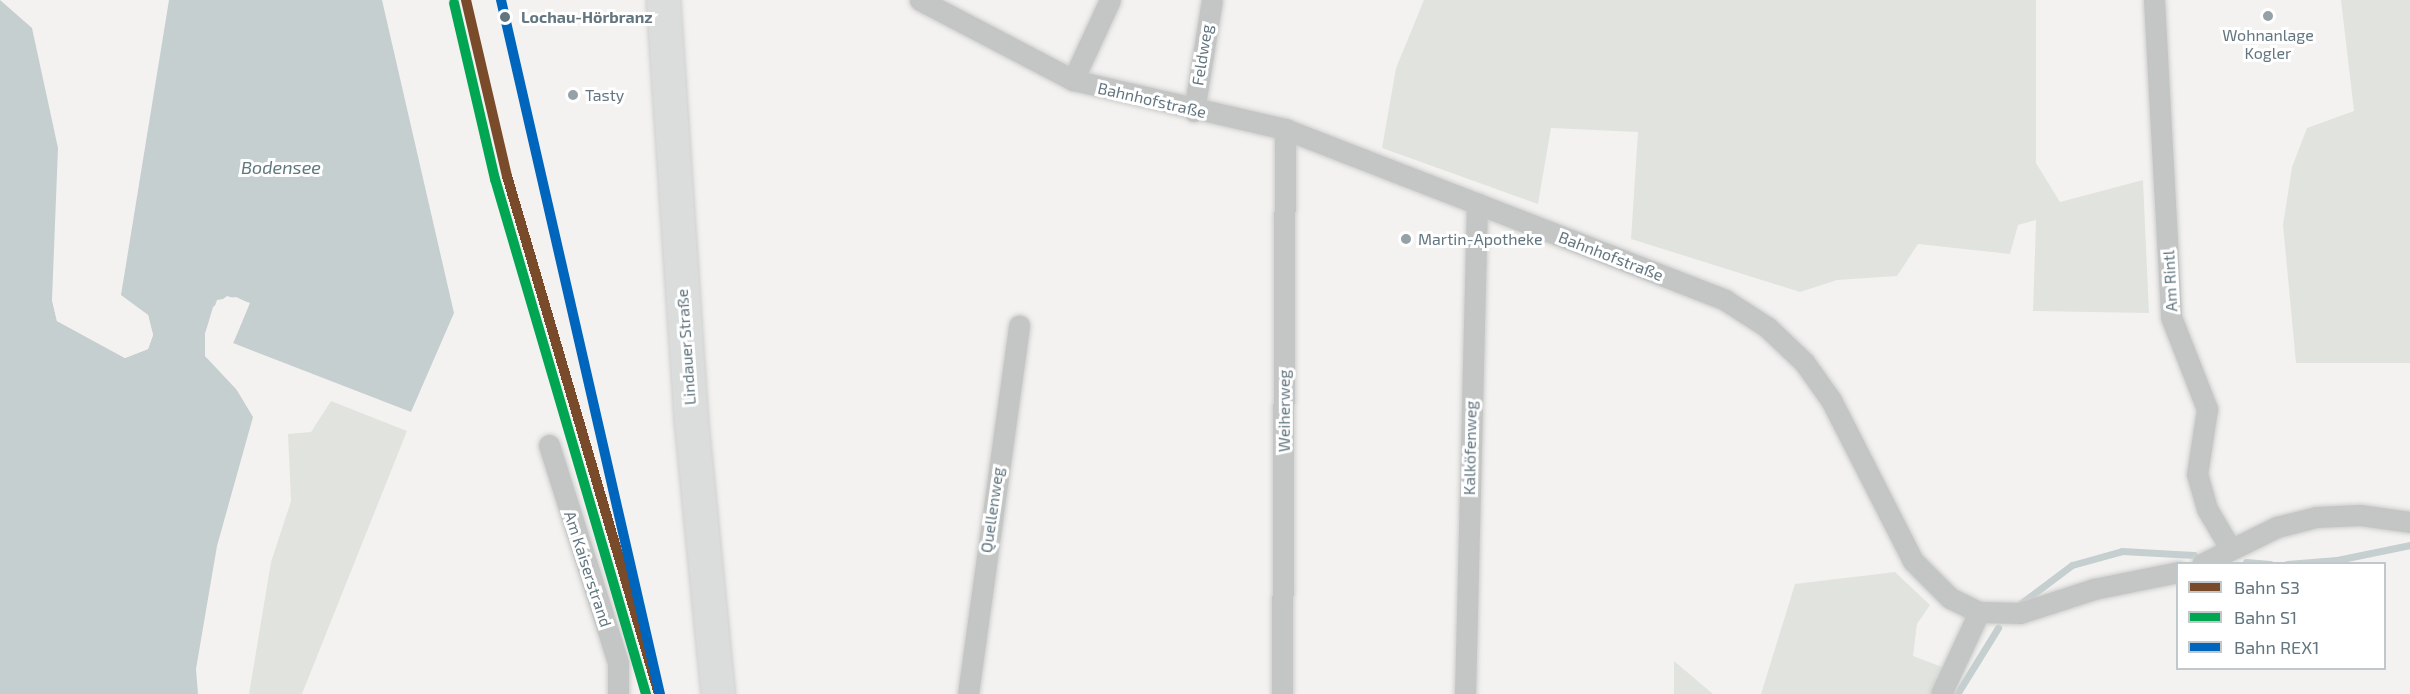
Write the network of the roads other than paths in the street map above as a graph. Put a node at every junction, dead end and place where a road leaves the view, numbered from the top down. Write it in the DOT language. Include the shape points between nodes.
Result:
graph roads {
  1 [pos="663,0"];
  2 [pos="920,0"];
  3 [pos="1110,0"];
  4 [pos="1212,0"];
  5 [pos="2154,0"];
  6 [pos="1073,80"];
  7 [pos="1194,111"];
  8 [pos="1285,129"];
  9 [pos="1477,203"];
  10 [pos="1019,326"];
  11 [pos="549,446"];
  12 [pos="2410,522"];
  13 [pos="2230,548"];
  14 [pos="2206,562"];
  15 [pos="2176,572"];
  16 [pos="1979,612"];
  17 [pos="618,694"];
  18 [pos="718,694"];
  19 [pos="968,694"];
  20 [pos="1282,694"];
  21 [pos="1465,694"];
  22 [pos="1941,694"];
  1 -- 18 [label="main road, Lindauer Straße" via="691,411"];
  2 -- 6 [label="street, Bahnhofstraße"];
  3 -- 6 [label="street"];
  4 -- 7 [label="street, Feldweg"];
  5 -- 13 [label="street, Am Rintl" via="2171,317 2206,409 2197,474 2207,509"];
  6 -- 7 [label="street, Bahnhofstraße"];
  7 -- 8 [label="street, Bahnhofstraße"];
  8 -- 9 [label="street, Bahnhofstraße"];
  8 -- 20 [label="street, Weiherweg"];
  9 -- 16 [label="street, Bahnhofstraße" via="1725,300 1782,339 1831,400 1913,561 1950,597"];
  9 -- 21 [label="street, Kalköfenweg"];
  10 -- 19 [label="street, Quellenweg"];
  11 -- 17 [label="street, Am Kaiserstrand" via="618,663"];
  12 -- 13 [label="street" via="2360,515 2316,517"];
  13 -- 14 [label="street"];
  15 -- 16 [label="street, Bahnhofstraße" via="2094,589 2020,613"];
  16 -- 22 [label="street"];
}
